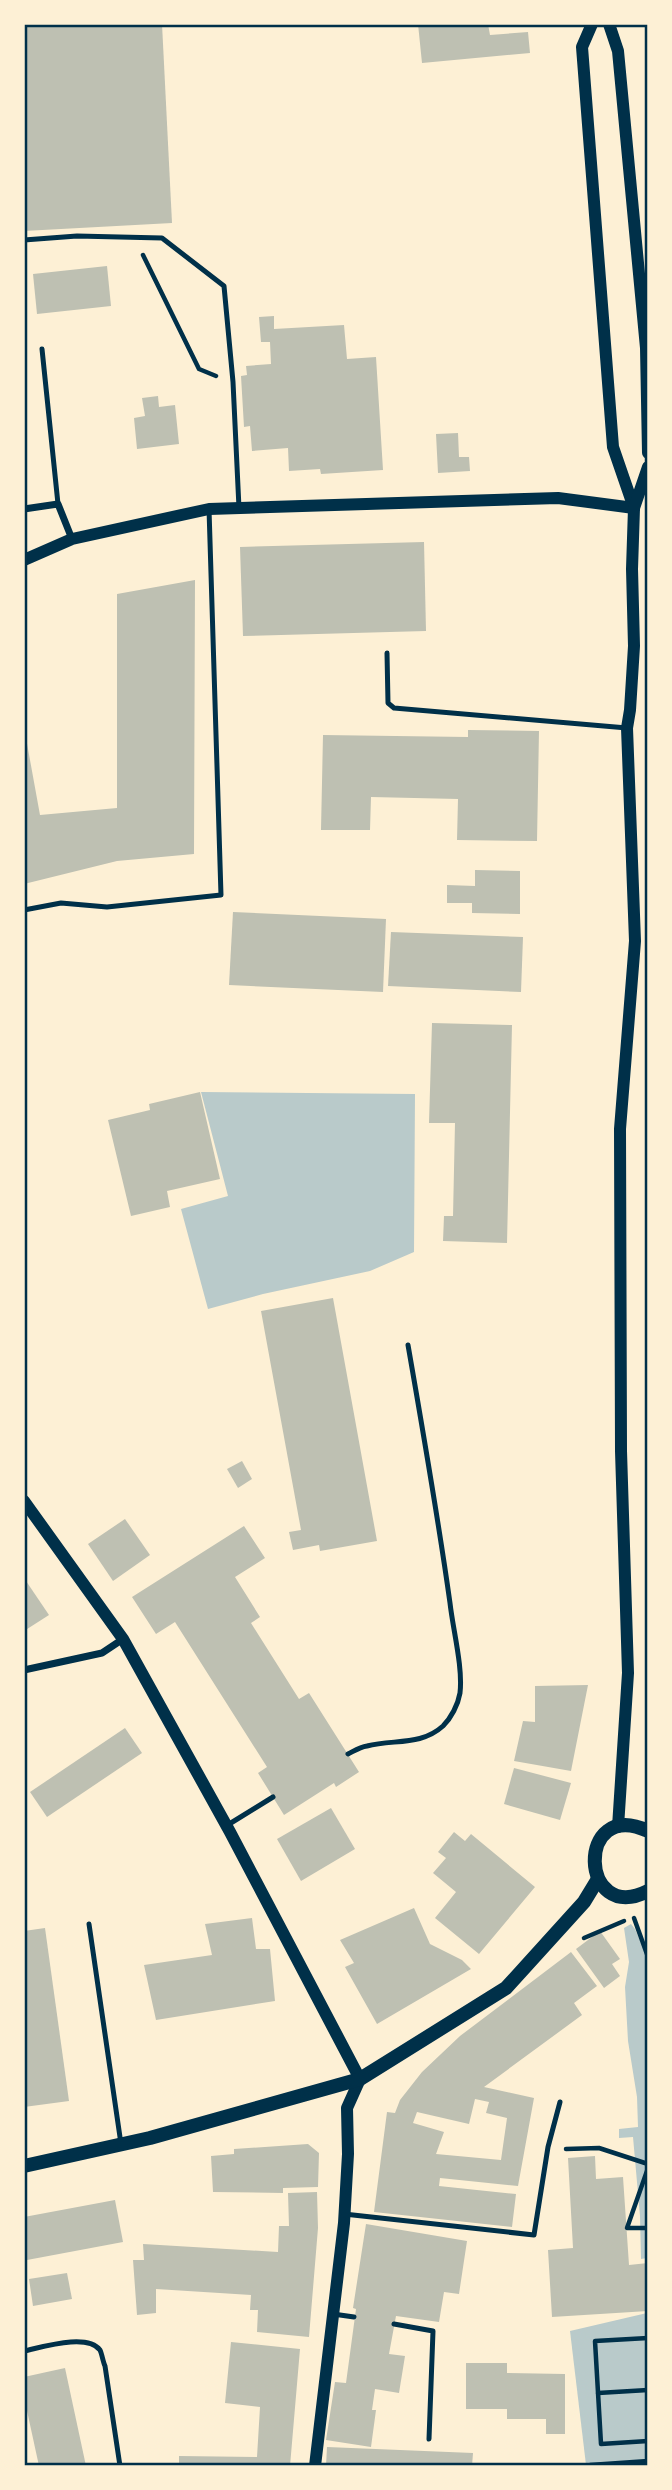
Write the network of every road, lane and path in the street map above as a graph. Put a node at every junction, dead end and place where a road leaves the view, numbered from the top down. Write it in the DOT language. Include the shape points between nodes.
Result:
graph roads {
  1 [pos="592,24"];
  2 [pos="609,24"];
  3 [pos="134,237"];
  4 [pos="24,240"];
  5 [pos="647,348"];
  6 [pos="42,349"];
  7 [pos="233,382"];
  8 [pos="648,453"];
  9 [pos="648,467"];
  10 [pos="58,504"];
  11 [pos="239,508"];
  12 [pos="634,508"];
  13 [pos="24,509"];
  14 [pos="209,509"];
  15 [pos="72,539"];
  16 [pos="24,559"];
  17 [pos="387,653"];
  18 [pos="627,728"];
  19 [pos="24,910"];
  20 [pos="641,940"];
  21 [pos="408,1345"];
  22 [pos="24,1501"];
  23 [pos="123,1639"];
  24 [pos="24,1670"];
  25 [pos="348,1755"];
  26 [pos="273,1797"];
  27 [pos="226,1826"];
  28 [pos="618,1827"];
  29 [pos="648,1831"];
  30 [pos="598,1879"];
  31 [pos="648,1891"];
  32 [pos="628,1897"];
  33 [pos="634,1918"];
  34 [pos="89,1924"];
  35 [pos="583,1939"];
  36 [pos="648,1957"];
  37 [pos="360,2079"];
  38 [pos="560,2102"];
  39 [pos="121,2144"];
  40 [pos="548,2147"];
  41 [pos="24,2166"];
  42 [pos="648,2166"];
  43 [pos="344,2214"];
  44 [pos="648,2228"];
  45 [pos="332,2314"];
  46 [pos="354,2317"];
  47 [pos="394,2324"];
  48 [pos="648,2339"];
  49 [pos="24,2351"];
  50 [pos="648,2390"];
  51 [pos="598,2393"];
  52 [pos="429,2439"];
  53 [pos="648,2441"];
  54 [pos="648,2461"];
  55 [pos="120,2466"];
  56 [pos="314,2466"];
  57 [pos="590,2466"];
  1 -- 12 [label="street" via="582,47 613,447"];
  2 -- 5 [label="street" via="618,51"];
  3 -- 4 [label="lane"];
  3 -- 7 [label="path" via="199,369"];
  3 -- 7 [label="lane" via="162,238 224,286"];
  5 -- 8 [label="street"];
  6 -- 10 [label="lane"];
  7 -- 11 [label="lane"];
  9 -- 12 [label="street"];
  10 -- 13 [label="street"];
  10 -- 15 [label="street"];
  11 -- 12 [label="street" via="558,498"];
  11 -- 14 [label="street"];
  12 -- 18 [label="street" via="634,646"];
  14 -- 15 [label="street"];
  14 -- 19 [label="lane" via="220,895 107,907 61,903"];
  15 -- 16 [label="street"];
  17 -- 18 [label="lane" via="388,703 394,708"];
  18 -- 20 [label="street"];
  20 -- 28 [label="street" via="620,1129 621,1451 628,1673"];
  21 -- 25 [label="lane" via="442,1544 460,1695 445,1724 422,1739 364,1746"];
  22 -- 23 [label="street"];
  23 -- 24 [label="street" via="102,1653"];
  23 -- 27 [label="street"];
  26 -- 27 [label="lane"];
  27 -- 37 [label="street"];
  28 -- 29 [label="main road"];
  28 -- 30 [label="main road" via="595,1848"];
  30 -- 32 [label="main road" via="610,1892"];
  30 -- 37 [label="main road" via="584,1902 506,1988"];
  31 -- 32 [label="main road"];
  32 -- 33 [label="path"];
  33 -- 35 [label="path"];
  33 -- 36 [label="path"];
  34 -- 39 [label="lane"];
  37 -- 39 [label="main road"];
  37 -- 43 [label="street" via="347,2108"];
  38 -- 40 [label="lane"];
  39 -- 41 [label="main road"];
  40 -- 42 [label="path" via="599,2148"];
  40 -- 43 [label="lane" via="534,2235"];
  42 -- 44 [label="path" via="627,2228"];
  43 -- 45 [label="street"];
  45 -- 46 [label="lane"];
  45 -- 56 [label="street"];
  47 -- 52 [label="lane" via="433,2330"];
  48 -- 51 [label="path" via="595,2341"];
  49 -- 55 [label="lane" via="76,2342 90,2343 100,2351"];
  50 -- 51 [label="path"];
  51 -- 53 [label="path" via="601,2444"];
  54 -- 57 [label="path"];
}
